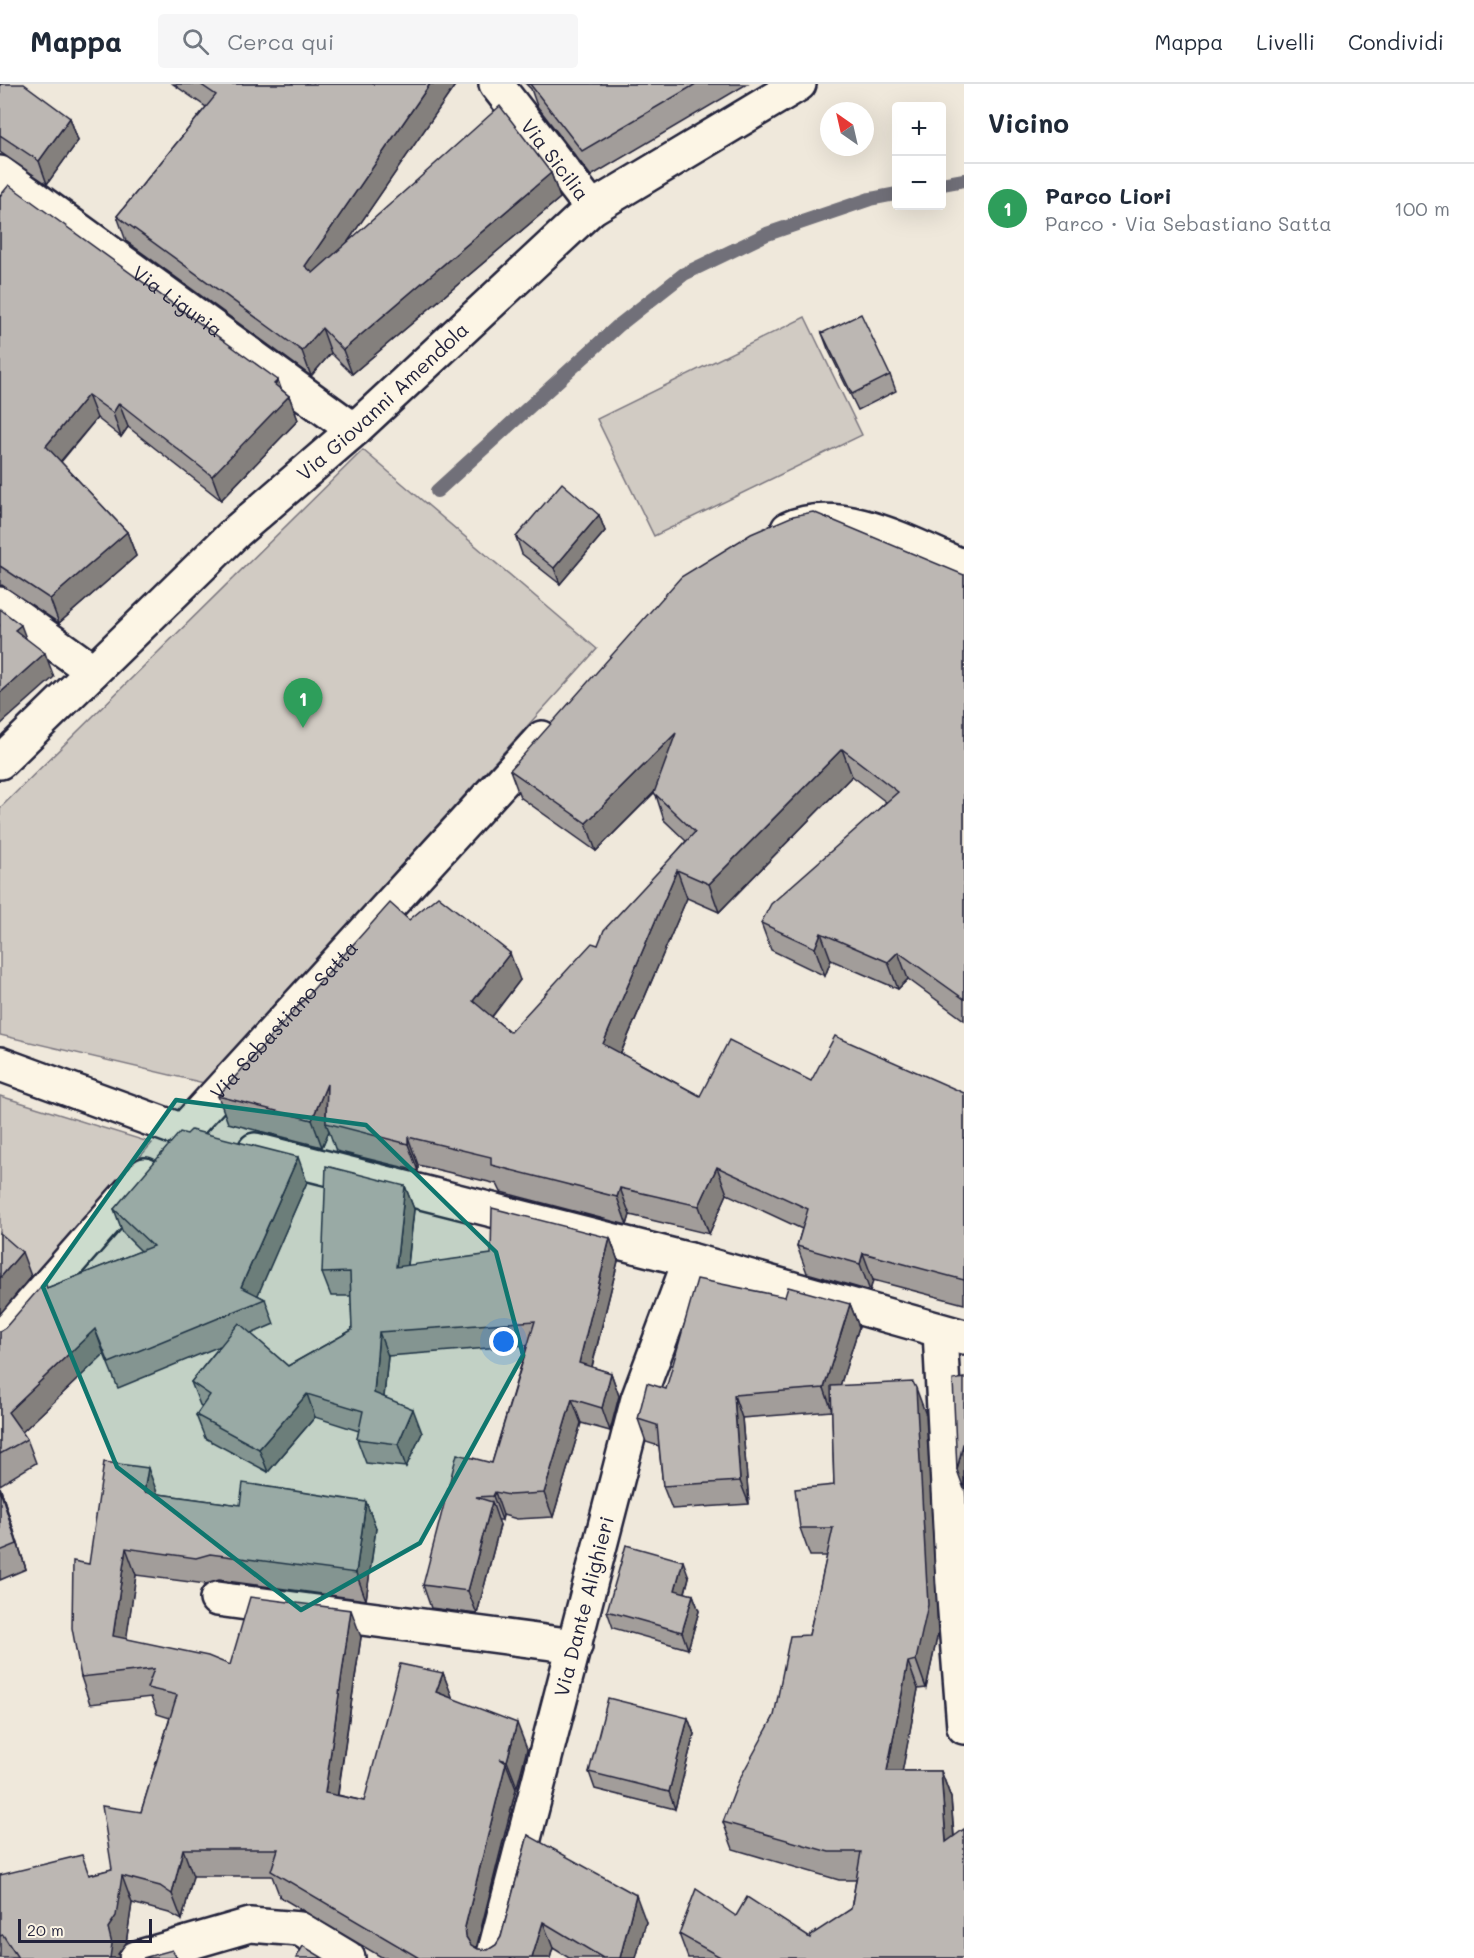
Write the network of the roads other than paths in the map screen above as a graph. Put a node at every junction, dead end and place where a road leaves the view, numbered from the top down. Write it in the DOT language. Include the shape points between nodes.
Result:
graph roads {
  1 [pos="495,84"];
  2 [pos="799,84"];
  3 [pos="0,173"];
  4 [pos="592,208"];
  5 [pos="354,430"];
  6 [pos="759,543"];
  7 [pos="964,567"];
  8 [pos="0,604"];
  9 [pos="93,671"];
  10 [pos="563,714"];
  11 [pos="0,762"];
  12 [pos="0,1064"];
  13 [pos="183,1131"];
  14 [pos="690,1260"];
  15 [pos="952,1334"];
  16 [pos="0,1340"];
  17 [pos="217,1599"];
  18 [pos="574,1646"];
  19 [pos="964,1727"];
  20 [pos="136,1958"];
  21 [pos="348,1958"];
  22 [pos="493,1958"];
  1 -- 4 [label="street, Via Sicilia"];
  2 -- 4 [label="street, Via Giovanni Amendola"];
  3 -- 5 [label="street, Via Liguria"];
  4 -- 5 [label="street, Via Giovanni Amendola"];
  5 -- 9 [label="street, Via Giovanni Amendola" via="237,531"];
  6 -- 7 [label="street" via="801,524 837,520"];
  8 -- 9 [label="street"];
  9 -- 11 [label="street, Via Giovanni Amendola"];
  10 -- 13 [label="street, Via Sebastiano Satta"];
  12 -- 13 [label="street"];
  13 -- 14 [label="street"];
  13 -- 16 [label="street, Via Sebastiano Satta"];
  14 -- 15 [label="street"];
  14 -- 18 [label="street, Via Dante Alighieri" via="638,1399"];
  15 -- 19 [label="street" via="953,1586"];
  17 -- 18 [label="street"];
  18 -- 22 [label="street, Via Dante Alighieri"];
  20 -- 21 [label="street" via="250,1925 300,1929"];
}
